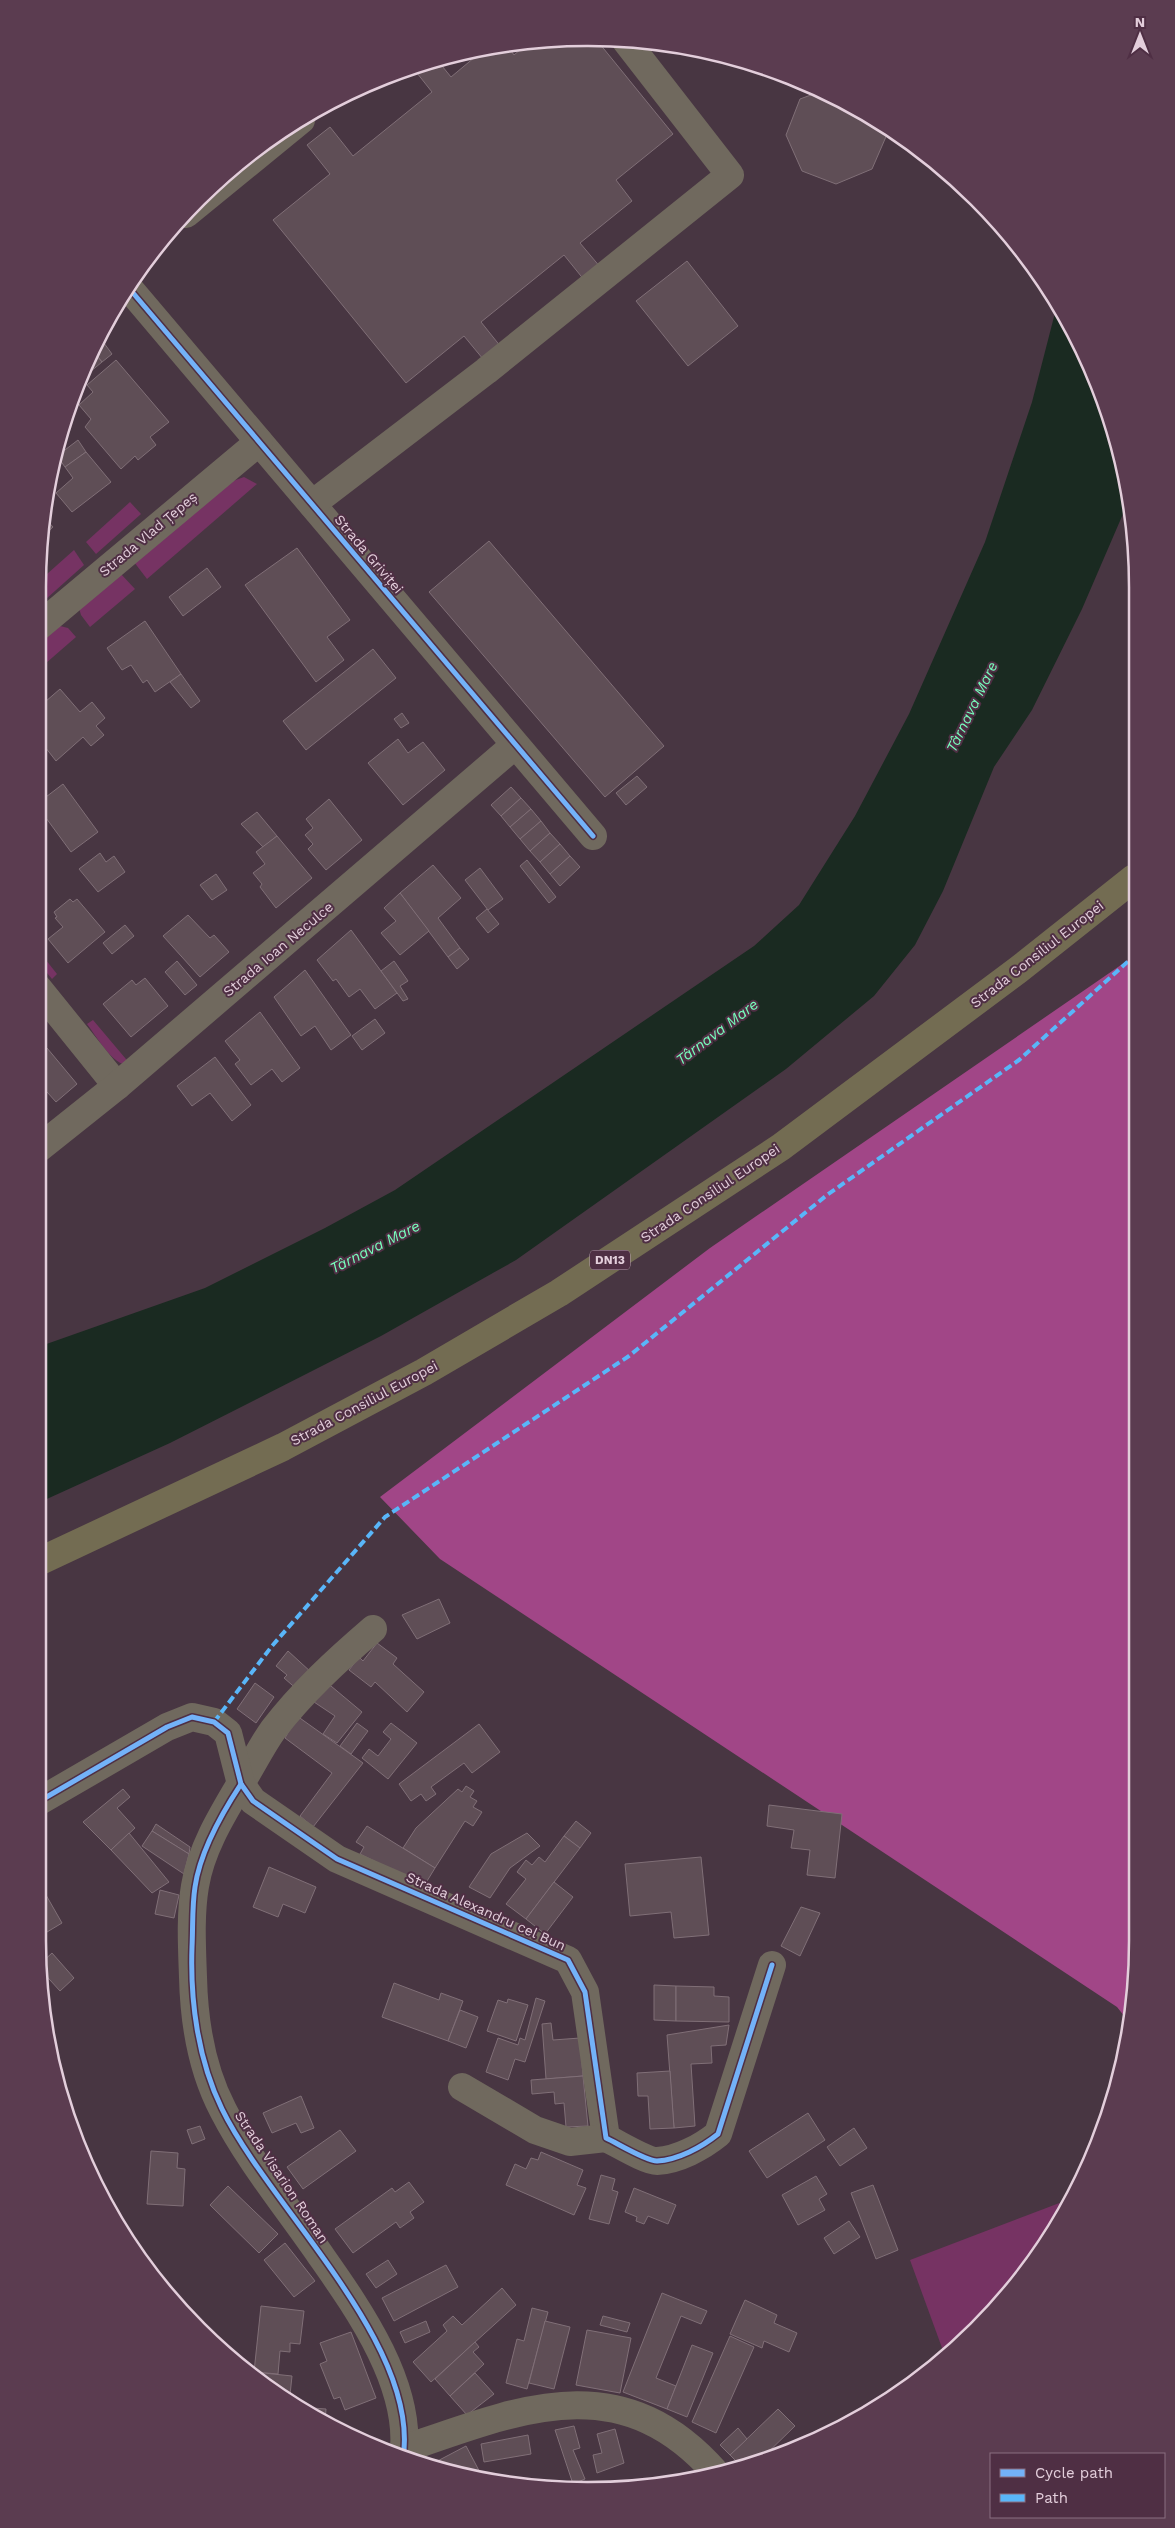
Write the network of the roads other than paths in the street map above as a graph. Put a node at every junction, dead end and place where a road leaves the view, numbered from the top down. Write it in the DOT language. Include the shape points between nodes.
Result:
graph roads {
  1 [pos="631,48"];
  2 [pos="133,293"];
  3 [pos="259,442"];
  4 [pos="312,504"];
  5 [pos="46,620"];
  6 [pos="515,745"];
  7 [pos="593,836"];
  8 [pos="1129,882"];
  9 [pos="46,998"];
  10 [pos="117,1086"];
  11 [pos="46,1143"];
  12 [pos="46,1558"];
  13 [pos="373,1629"];
  14 [pos="241,1784"];
  15 [pos="46,1797"];
  16 [pos="772,1965"];
  17 [pos="462,2088"];
  18 [pos="606,2138"];
  19 [pos="404,2449"];
  20 [pos="409,2451"];
  21 [pos="710,2467"];
  1 -- 4 [label="street" via="730,175 486,371"];
  2 -- 3 [label="street, Strada Griviței"];
  3 -- 4 [label="street, Strada Griviței"];
  3 -- 5 [label="street, Strada Vlad Țepeș"];
  4 -- 6 [label="street, Strada Griviței"];
  6 -- 7 [label="street, Strada Griviței"];
  6 -- 10 [label="street, Strada Ioan Neculce"];
  8 -- 12 [label="highway, Strada Consiliul Europei / DN13" via="1018,970 781,1147 559,1293 424,1372 283,1447"];
  9 -- 10 [label="street"];
  10 -- 11 [label="street, Strada Ioan Neculce"];
  13 -- 14 [label="street" via="295,1703 272,1732"];
  14 -- 15 [label="street" via="228,1733 214,1722 192,1718 167,1727"];
  14 -- 18 [label="street, Strada Alexandru cel Bun" via="253,1801 337,1859 568,1960 585,1992"];
  14 -- 19 [label="street, Strada Visarion Roman" via="213,1831 195,1886 194,2004 208,2073 222,2109 243,2144 355,2304 378,2346 395,2389 402,2418"];
  16 -- 18 [label="street" via="718,2134 705,2145 655,2161"];
  17 -- 18 [label="street" via="535,2130 570,2142"];
  20 -- 21 [label="street, Strada Visarion Roman" via="506,2416 555,2406 589,2404 625,2410 657,2424 679,2437"];
}
